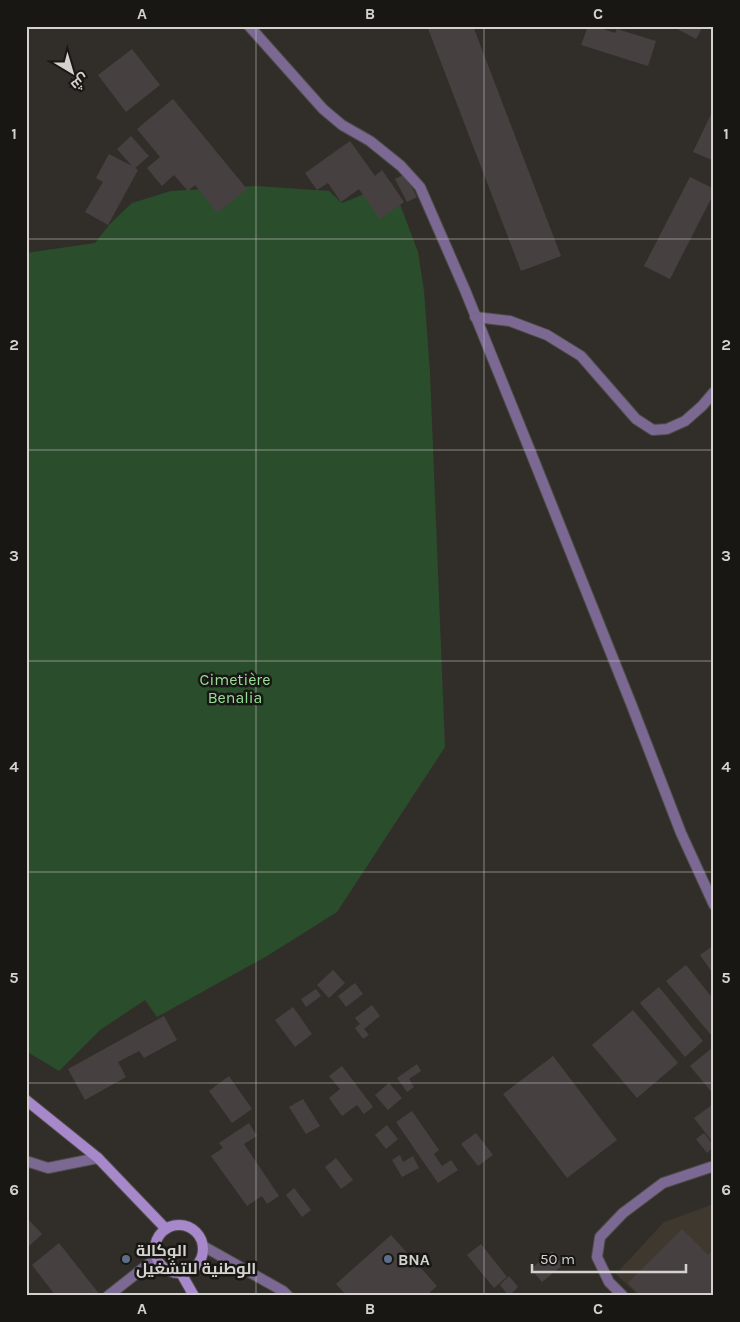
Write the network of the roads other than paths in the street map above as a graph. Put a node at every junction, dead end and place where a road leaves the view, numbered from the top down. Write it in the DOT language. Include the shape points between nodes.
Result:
graph roads {
  1 [pos="249,26"];
  2 [pos="475,317"];
  3 [pos="714,392"];
  4 [pos="714,905"];
  5 [pos="26,1100"];
  6 [pos="98,1158"];
  7 [pos="26,1161"];
  8 [pos="714,1166"];
  9 [pos="166,1229"];
  10 [pos="203,1246"];
  11 [pos="156,1258"];
  12 [pos="181,1273"];
  13 [pos="108,1296"];
  14 [pos="194,1296"];
  15 [pos="288,1296"];
  16 [pos="623,1296"];
  1 -- 2 [label="street" via="323,109 342,125 370,141 401,166 420,187"];
  2 -- 3 [label="street" via="519,324 547,335 581,356 636,419 653,430 667,429 685,421"];
  2 -- 4 [label="street" via="629,696 681,834"];
  5 -- 6 [label="main road"];
  6 -- 7 [label="street" via="48,1168"];
  6 -- 9 [label="main road"];
  8 -- 16 [label="street" via="663,1183 623,1213 600,1237 597,1257 608,1282"];
  9 -- 10 [label="main road" via="182,1225 189,1228 196,1232"];
  9 -- 11 [label="main road" via="156,1242"];
  10 -- 12 [label="main road" via="200,1261"];
  10 -- 15 [label="street"];
  11 -- 12 [label="main road" via="166,1270"];
  11 -- 13 [label="street"];
  12 -- 14 [label="main road"];
}
